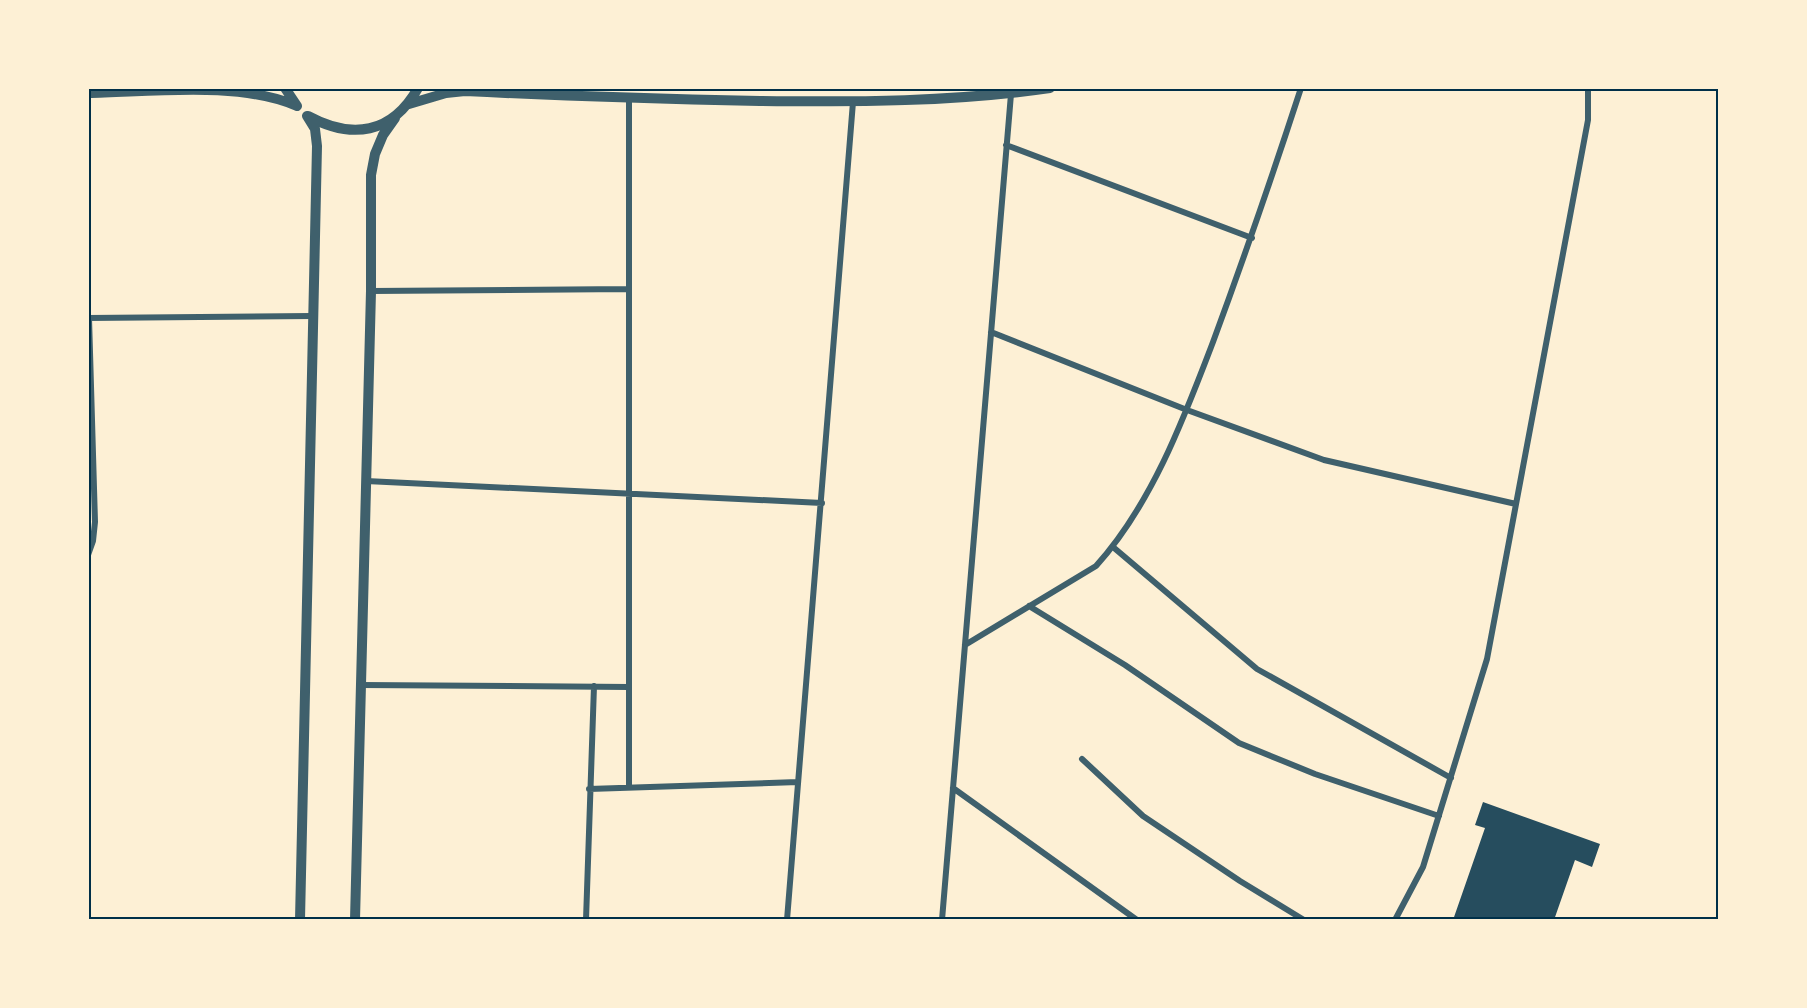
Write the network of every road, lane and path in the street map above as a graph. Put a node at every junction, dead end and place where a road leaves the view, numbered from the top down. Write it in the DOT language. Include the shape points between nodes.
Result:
graph roads {
  1 [pos="285,88"];
  2 [pos="418,88"];
  3 [pos="1050,88"];
  4 [pos="1300,88"];
  5 [pos="1588,88"];
  6 [pos="88,93"];
  7 [pos="1011,94"];
  8 [pos="629,99"];
  9 [pos="853,102"];
  10 [pos="409,104"];
  11 [pos="297,106"];
  12 [pos="308,116"];
  13 [pos="394,118"];
  14 [pos="1006,145"];
  15 [pos="1252,238"];
  16 [pos="629,289"];
  17 [pos="371,291"];
  18 [pos="312,316"];
  19 [pos="89,318"];
  20 [pos="991,332"];
  21 [pos="1187,410"];
  22 [pos="366,481"];
  23 [pos="629,494"];
  24 [pos="822,503"];
  25 [pos="1516,504"];
  26 [pos="1113,547"];
  27 [pos="88,555"];
  28 [pos="1029,606"];
  29 [pos="965,645"];
  30 [pos="361,685"];
  31 [pos="594,687"];
  32 [pos="629,687"];
  33 [pos="1082,759"];
  34 [pos="1451,778"];
  35 [pos="798,782"];
  36 [pos="629,787"];
  37 [pos="953,788"];
  38 [pos="589,789"];
  39 [pos="1439,816"];
  40 [pos="300,920"];
  41 [pos="355,920"];
  42 [pos="585,920"];
  43 [pos="787,920"];
  44 [pos="942,920"];
  45 [pos="1137,920"];
  46 [pos="1304,920"];
  47 [pos="1395,920"];
  1 -- 11 [label="street"];
  2 -- 10 [label="street"];
  3 -- 7 [label="street"];
  4 -- 15 [label="street"];
  5 -- 25 [label="street" via="1588,120"];
  6 -- 11 [label="street" via="244,91"];
  7 -- 9 [label="street"];
  7 -- 14 [label="street"];
  8 -- 9 [label="street"];
  8 -- 10 [label="street" via="465,91"];
  8 -- 16 [label="street"];
  9 -- 24 [label="street"];
  10 -- 13 [label="street"];
  11 -- 12 [label="street"];
  12 -- 13 [label="street" via="328,127 351,131 374,128"];
  12 -- 18 [label="street" via="317,146"];
  13 -- 17 [label="street" via="375,154 371,175"];
  14 -- 15 [label="street"];
  14 -- 20 [label="street"];
  15 -- 21 [label="street"];
  16 -- 17 [label="street"];
  16 -- 23 [label="street"];
  17 -- 22 [label="street"];
  18 -- 19 [label="street"];
  18 -- 40 [label="street"];
  19 -- 27 [label="street" via="95,522"];
  20 -- 21 [label="street"];
  20 -- 29 [label="street"];
  21 -- 25 [label="street" via="1324,460"];
  21 -- 26 [label="street" via="1148,490"];
  22 -- 23 [label="street"];
  22 -- 30 [label="street"];
  23 -- 24 [label="street"];
  23 -- 32 [label="street"];
  24 -- 35 [label="street"];
  25 -- 34 [label="street" via="1487,659"];
  26 -- 28 [label="street" via="1096,566"];
  26 -- 34 [label="street" via="1257,669"];
  28 -- 29 [label="street"];
  28 -- 39 [label="street" via="1125,665 1239,743 1315,774"];
  29 -- 37 [label="street"];
  30 -- 31 [label="street"];
  30 -- 41 [label="street"];
  31 -- 32 [label="street"];
  31 -- 38 [label="street"];
  32 -- 36 [label="street"];
  33 -- 46 [label="street" via="1143,816"];
  34 -- 39 [label="street"];
  35 -- 36 [label="street"];
  35 -- 43 [label="street"];
  36 -- 38 [label="street"];
  37 -- 44 [label="street"];
  37 -- 45 [label="street"];
  38 -- 42 [label="street"];
  39 -- 47 [label="street" via="1423,867"];
}
